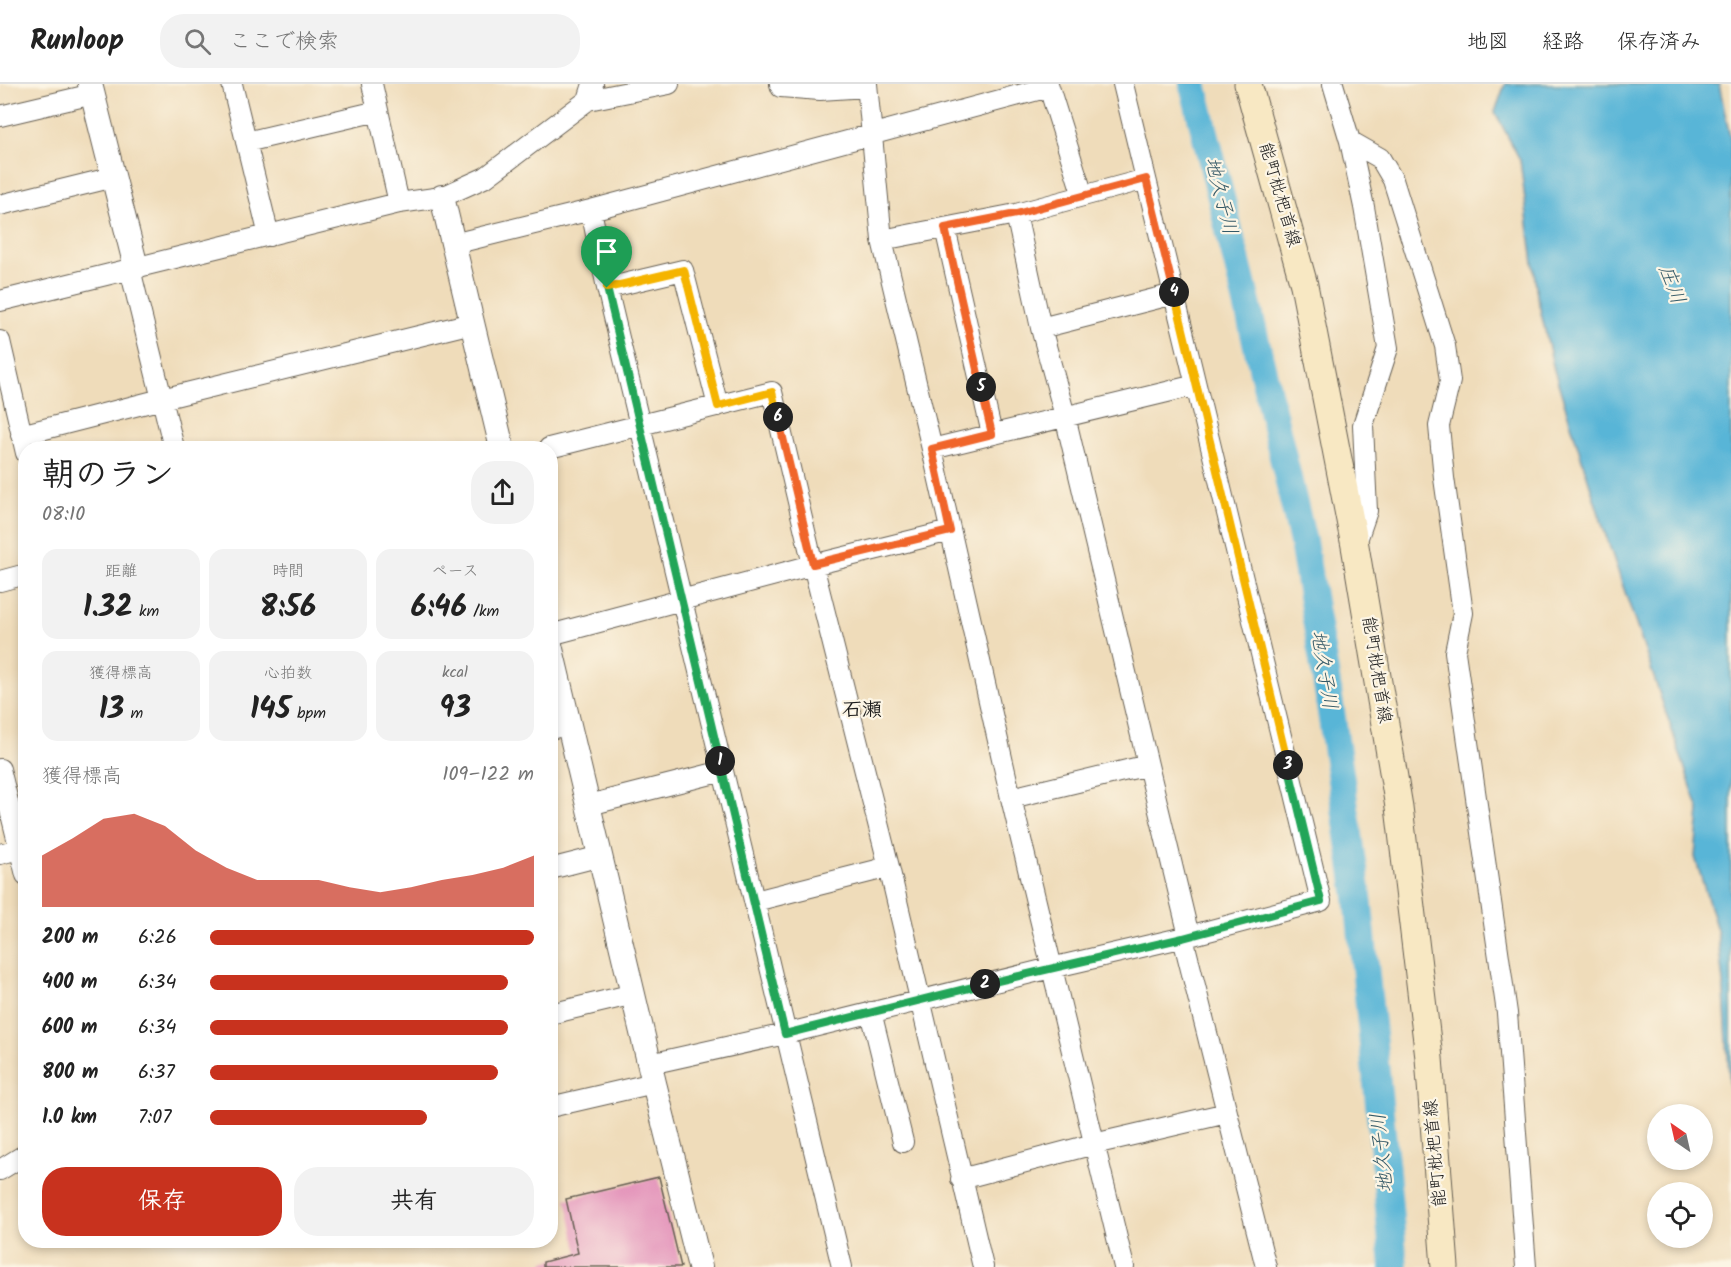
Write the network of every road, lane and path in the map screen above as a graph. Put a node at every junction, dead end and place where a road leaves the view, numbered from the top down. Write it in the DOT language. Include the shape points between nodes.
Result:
graph roads {
  1 [pos="232,84"];
  2 [pos="372,84"];
  3 [pos="669,84"];
  4 [pos="780,84"];
  5 [pos="1123,84"];
  6 [pos="1248,84"];
  7 [pos="1333,84"];
  8 [pos="1048,85"];
  9 [pos="867,86"];
  10 [pos="92,89"];
  11 [pos="590,92"];
  12 [pos="378,111"];
  13 [pos="0,116"];
  14 [pos="870,134"];
  15 [pos="1350,141"];
  16 [pos="246,142"];
  17 [pos="114,177"];
  18 [pos="1146,179"];
  19 [pos="1083,196"];
  20 [pos="442,197"];
  21 [pos="399,203"];
  22 [pos="0,205"];
  23 [pos="591,210"];
  24 [pos="1016,214"];
  25 [pos="945,228"];
  26 [pos="269,236"];
  27 [pos="882,240"];
  28 [pos="453,244"];
  29 [pos="133,268"];
  30 [pos="607,288"];
  31 [pos="1174,294"];
  32 [pos="1,297"];
  33 [pos="472,323"];
  34 [pos="1041,328"];
  35 [pos="0,341"];
  36 [pos="1196,385"];
  37 [pos="162,399"];
  38 [pos="718,406"];
  39 [pos="1065,416"];
  40 [pos="640,426"];
  41 [pos="992,434"];
  42 [pos="22,441"];
  43 [pos="32,441"];
  44 [pos="172,441"];
  45 [pos="500,441"];
  46 [pos="558,446"];
  47 [pos="932,449"];
  48 [pos="950,531"];
  49 [pos="1355,546"];
  50 [pos="813,564"];
  51 [pos="18,576"];
  52 [pos="0,580"];
  53 [pos="682,600"];
  54 [pos="558,633"];
  55 [pos="558,711"];
  56 [pos="560,727"];
  57 [pos="1148,765"];
  58 [pos="0,769"];
  59 [pos="723,771"];
  60 [pos="1011,798"];
  61 [pos="589,806"];
  62 [pos="15,850"];
  63 [pos="601,856"];
  64 [pos="558,867"];
  65 [pos="889,867"];
  66 [pos="754,901"];
  67 [pos="1186,937"];
  68 [pos="1052,968"];
  69 [pos="634,994"];
  70 [pos="919,1000"];
  71 [pos="558,1012"];
  72 [pos="871,1012"];
  73 [pos="785,1034"];
  74 [pos="652,1074"];
  75 [pos="558,1104"];
  76 [pos="1227,1113"];
  77 [pos="903,1142"];
  78 [pos="1094,1144"];
  79 [pos="18,1159"];
  80 [pos="0,1170"];
  81 [pos="961,1179"];
  82 [pos="700,1267"];
  83 [pos="842,1267"];
  84 [pos="983,1267"];
  85 [pos="1124,1267"];
  86 [pos="1266,1267"];
  87 [pos="1445,1267"];
  88 [pos="1526,1267"];
  1 -- 16 [label="street"];
  2 -- 12 [label="street"];
  3 -- 11 [label="street"];
  4 -- 9 [label="street" via="820,90"];
  5 -- 18 [label="street"];
  6 -- 49 [label="main road, 能町枇杷首線" via="1304,285"];
  7 -- 15 [label="street"];
  8 -- 14 [label="street"];
  8 -- 19 [label="street"];
  9 -- 14 [label="street"];
  10 -- 13 [label="street"];
  10 -- 17 [label="street"];
  11 -- 20 [label="street" via="486,177"];
  12 -- 16 [label="street"];
  12 -- 21 [label="street"];
  14 -- 23 [label="street"];
  14 -- 27 [label="street"];
  15 -- 49 [label="street" via="1388,348 1363,425 1367,511"];
  15 -- 88 [label="street" via="1380,158 1393,180 1445,345 1450,381 1439,426 1463,613 1455,652 1507,1012"];
  16 -- 26 [label="street"];
  17 -- 22 [label="street"];
  17 -- 29 [label="street"];
  18 -- 19 [label="street"];
  18 -- 31 [label="street"];
  19 -- 24 [label="street"];
  20 -- 21 [label="street"];
  20 -- 28 [label="street"];
  21 -- 26 [label="street"];
  23 -- 28 [label="street"];
  23 -- 30 [label="street"];
  24 -- 25 [label="street"];
  24 -- 34 [label="street"];
  25 -- 27 [label="street"];
  25 -- 41 [label="street"];
  26 -- 29 [label="street"];
  27 -- 47 [label="street"];
  28 -- 33 [label="street"];
  29 -- 32 [label="street"];
  29 -- 37 [label="street"];
  30 -- 38 [label="street" via="684,270"];
  30 -- 40 [label="street"];
  31 -- 34 [label="street"];
  31 -- 36 [label="street"];
  33 -- 37 [label="street"];
  33 -- 45 [label="street"];
  34 -- 39 [label="street"];
  35 -- 42 [label="street"];
  36 -- 39 [label="street"];
  36 -- 67 [label="street" via="1321,901"];
  37 -- 43 [label="street"];
  37 -- 44 [label="street"];
  38 -- 40 [label="street"];
  38 -- 50 [label="street" via="772,392"];
  39 -- 41 [label="street"];
  39 -- 57 [label="street"];
  40 -- 46 [label="street"];
  40 -- 53 [label="street"];
  41 -- 47 [label="street"];
  47 -- 48 [label="street"];
  48 -- 50 [label="street"];
  48 -- 60 [label="street"];
  49 -- 87 [label="main road, 能町枇杷首線" via="1402,830 1429,1058"];
  50 -- 53 [label="street"];
  50 -- 65 [label="street"];
  51 -- 52 [label="street"];
  53 -- 54 [label="street"];
  53 -- 59 [label="street"];
  55 -- 56 [label="street"];
  56 -- 61 [label="street"];
  57 -- 60 [label="street"];
  57 -- 67 [label="street"];
  58 -- 62 [label="street"];
  59 -- 61 [label="street"];
  59 -- 66 [label="street"];
  60 -- 68 [label="street"];
  61 -- 63 [label="street"];
  63 -- 64 [label="street"];
  63 -- 69 [label="street"];
  65 -- 66 [label="street"];
  65 -- 70 [label="street"];
  66 -- 73 [label="street"];
  67 -- 68 [label="street"];
  67 -- 76 [label="street"];
  68 -- 70 [label="street"];
  68 -- 78 [label="street"];
  69 -- 71 [label="street"];
  69 -- 74 [label="street"];
  70 -- 72 [label="street"];
  70 -- 81 [label="street"];
  72 -- 73 [label="street"];
  72 -- 77 [label="street"];
  73 -- 74 [label="street"];
  73 -- 83 [label="street"];
  74 -- 75 [label="street"];
  74 -- 82 [label="street"];
  76 -- 78 [label="street"];
  76 -- 86 [label="street"];
  78 -- 81 [label="street"];
  78 -- 85 [label="street"];
  79 -- 80 [label="street"];
  81 -- 84 [label="street"];
}
